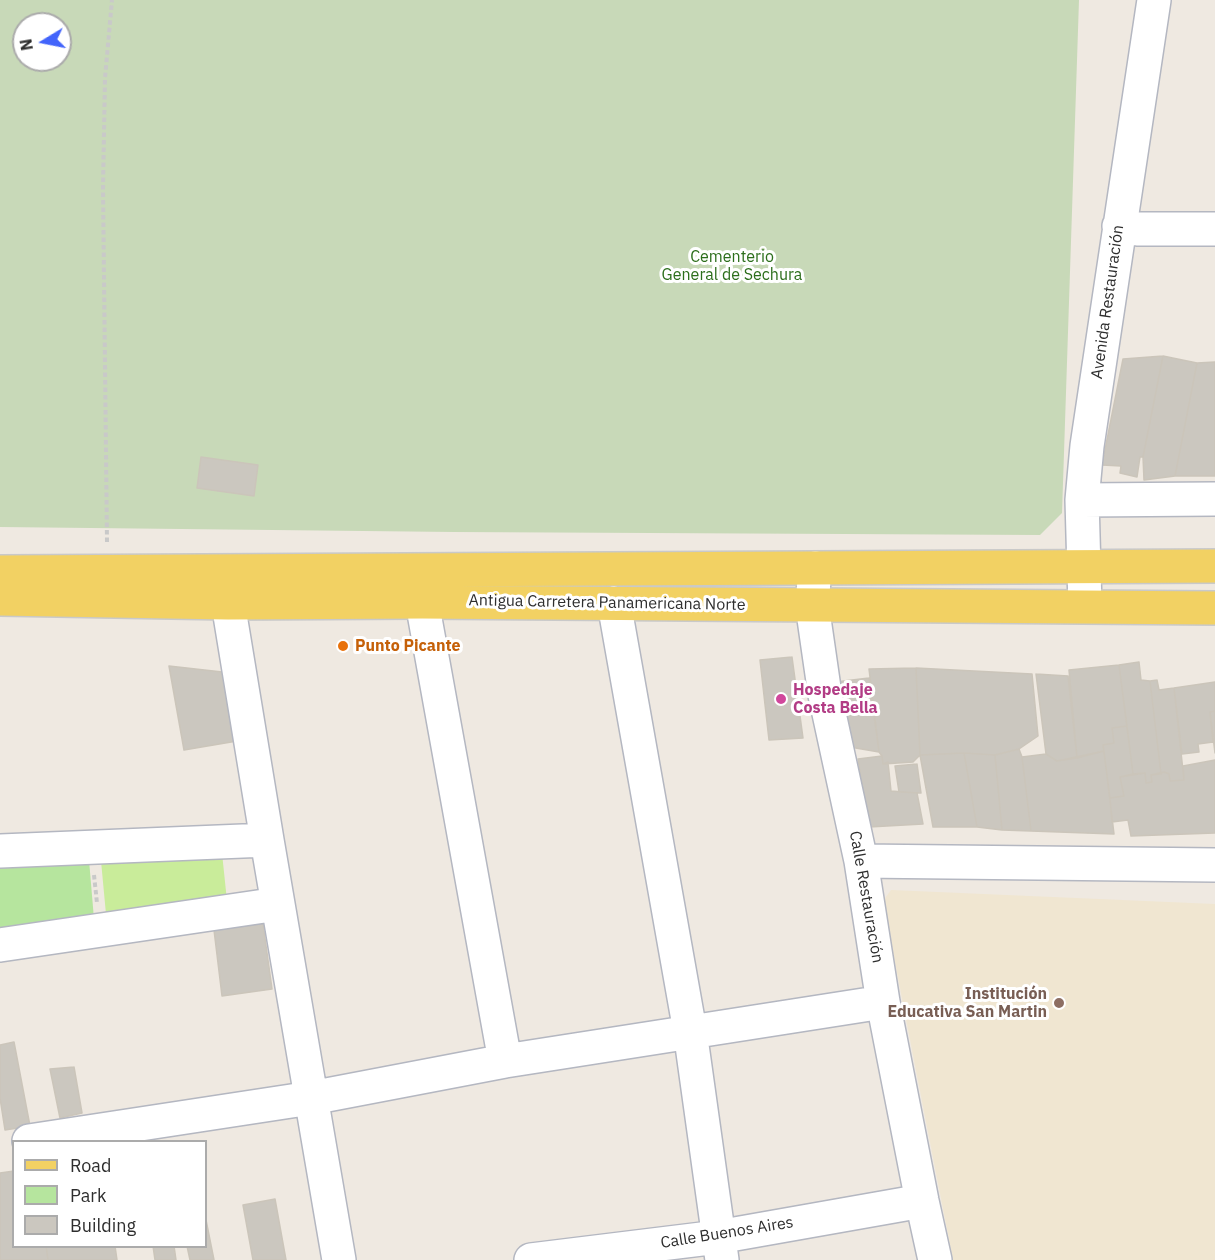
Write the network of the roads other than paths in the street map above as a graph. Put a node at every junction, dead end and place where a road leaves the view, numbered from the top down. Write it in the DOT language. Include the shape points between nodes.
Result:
graph roads {
  1 [pos="1154,0"];
  2 [pos="1119,226"];
  3 [pos="1215,229"];
  4 [pos="1215,499"];
  5 [pos="1082,500"];
  6 [pos="1215,566"];
  7 [pos="1083,567"];
  8 [pos="815,568"];
  9 [pos="0,572"];
  10 [pos="228,587"];
  11 [pos="0,599"];
  12 [pos="422,602"];
  13 [pos="614,603"];
  14 [pos="812,605"];
  15 [pos="1085,606"];
  16 [pos="1215,608"];
  17 [pos="267,840"];
  18 [pos="0,850"];
  19 [pos="861,861"];
  20 [pos="1215,864"];
  21 [pos="278,904"];
  22 [pos="0,945"];
  23 [pos="884,1002"];
  24 [pos="690,1031"];
  25 [pos="505,1061"];
  26 [pos="311,1098"];
  27 [pos="36,1140"];
  28 [pos="922,1201"];
  29 [pos="720,1248"];
  30 [pos="551,1259"];
  31 [pos="339,1260"];
  32 [pos="935,1260"];
  1 -- 2 [label="street, Avenida Restauración"];
  2 -- 3 [label="street"];
  2 -- 5 [label="street, Avenida Restauración"];
  4 -- 5 [label="street"];
  5 -- 7 [label="street, Avenida Restauración"];
  6 -- 7 [label="main road, Antigua Carretera Panamericana Norte"];
  7 -- 8 [label="main road, Antigua Carretera Panamericana Norte"];
  7 -- 15 [label="street, Avenida Restauración"];
  8 -- 10 [label="main road, Antigua Carretera Panamericana Norte"];
  8 -- 14 [label="street, Calle Restauración"];
  9 -- 10 [label="main road, Antigua Carretera Panamericana Norte"];
  10 -- 11 [label="main road, Antigua Carretera Panamericana Norte"];
  10 -- 12 [label="main road, Antigua Carretera Panamericana Norte"];
  10 -- 17 [label="street"];
  12 -- 13 [label="main road, Antigua Carretera Panamericana Norte"];
  12 -- 25 [label="street"];
  13 -- 14 [label="main road, Antigua Carretera Panamericana Norte"];
  13 -- 24 [label="street"];
  14 -- 15 [label="main road, Antigua Carretera Panamericana Norte"];
  14 -- 19 [label="street, Calle Restauración" via="825,695"];
  15 -- 16 [label="main road, Antigua Carretera Panamericana Norte"];
  17 -- 18 [label="street"];
  17 -- 21 [label="street"];
  19 -- 20 [label="street"];
  19 -- 23 [label="street, Calle Restauración"];
  21 -- 22 [label="street"];
  21 -- 26 [label="street"];
  23 -- 24 [label="street"];
  23 -- 28 [label="street, Calle Restauración"];
  24 -- 25 [label="street"];
  24 -- 29 [label="street"];
  25 -- 26 [label="street"];
  26 -- 27 [label="street"];
  26 -- 31 [label="street"];
  28 -- 29 [label="street, Calle Buenos Aires"];
  28 -- 32 [label="street, Calle Restauración"];
  29 -- 30 [label="street, Calle Buenos Aires"];
}
